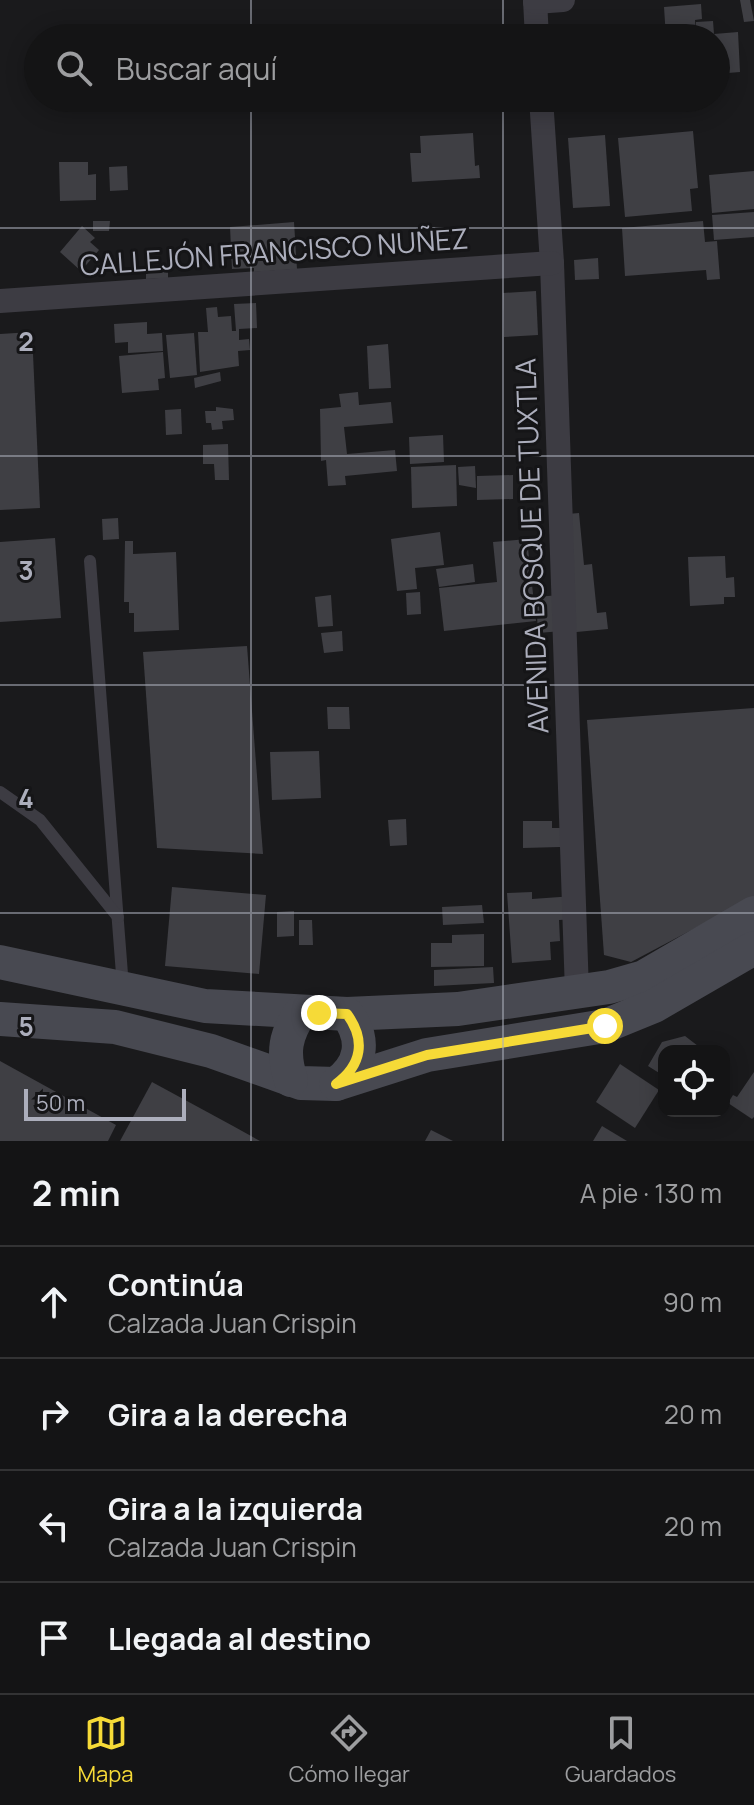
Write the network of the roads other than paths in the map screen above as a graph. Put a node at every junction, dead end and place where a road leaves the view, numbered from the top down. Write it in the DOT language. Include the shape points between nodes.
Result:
graph roads {
  1 [pos="563,0"];
  2 [pos="535,1"];
  3 [pos="536,24"];
  4 [pos="542,112"];
  5 [pos="552,263"];
  6 [pos="0,301"];
  7 [pos="90,561"];
  8 [pos="0,792"];
  9 [pos="754,913"];
  10 [pos="118,917"];
  11 [pos="754,948"];
  12 [pos="0,962"];
  13 [pos="124,990"];
  14 [pos="577,992"];
  15 [pos="301,1012"];
  16 [pos="347,1014"];
  17 [pos="0,1019"];
  18 [pos="291,1080"];
  19 [pos="336,1084"];
  1 -- 2 [label="street"];
  2 -- 3 [label="street"];
  4 -- 5 [label="street, AVENIDA BOSQUE DE TUXTLA"];
  5 -- 6 [label="street, CALLEJÓN FRANCISCO NUÑEZ"];
  5 -- 14 [label="street, AVENIDA BOSQUE DE TUXTLA"];
  7 -- 10 [label="lane"];
  8 -- 10 [label="lane" via="40,820"];
  9 -- 14 [label="main road" via="644,977"];
  10 -- 13 [label="lane"];
  11 -- 19 [label="main road" via="654,1006 605,1026 427,1055"];
  12 -- 13 [label="main road"];
  13 -- 15 [label="main road" via="205,1006"];
  14 -- 16 [label="main road" via="458,1009"];
  15 -- 16 [label="main road"];
  15 -- 18 [label="main road" via="285,1045"];
  16 -- 19 [label="main road" via="359,1038 359,1052 355,1065"];
  17 -- 18 [label="main road" via="129,1030 211,1051"];
  18 -- 19 [label="main road"];
}
